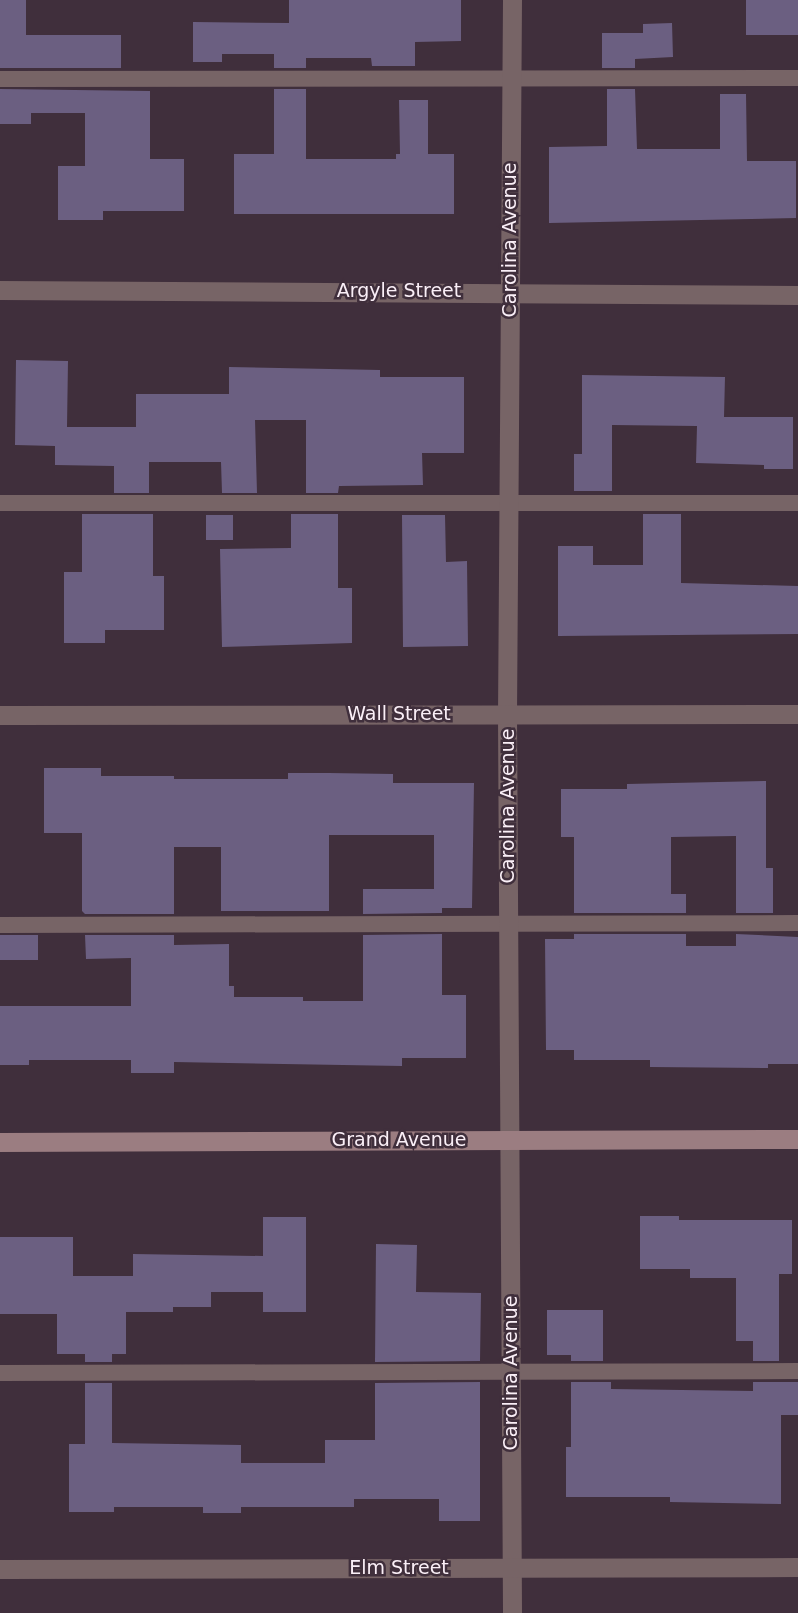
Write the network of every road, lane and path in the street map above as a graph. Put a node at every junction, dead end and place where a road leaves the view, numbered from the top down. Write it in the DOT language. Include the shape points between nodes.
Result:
graph roads {
  1 [pos="512,0"];
  2 [pos="511,78"];
  3 [pos="798,78"];
  4 [pos="0,79"];
  5 [pos="0,290"];
  6 [pos="510,291"];
  7 [pos="798,295"];
  8 [pos="0,503"];
  9 [pos="798,503"];
  10 [pos="509,504"];
  11 [pos="507,714"];
  12 [pos="798,714"];
  13 [pos="0,715"];
  14 [pos="798,923"];
  15 [pos="509,924"];
  16 [pos="0,925"];
  17 [pos="798,1139"];
  18 [pos="511,1140"];
  19 [pos="0,1142"];
  20 [pos="798,1371"];
  21 [pos="0,1373"];
  22 [pos="511,1373"];
  23 [pos="512,1567"];
  24 [pos="798,1567"];
  25 [pos="0,1569"];
  26 [pos="512,1613"];
  1 -- 2 [label="street, Carolina Avenue"];
  2 -- 3 [label="lane"];
  2 -- 4 [label="lane"];
  2 -- 6 [label="street, Carolina Avenue"];
  5 -- 6 [label="street, Argyle Street"];
  6 -- 7 [label="street, Argyle Street"];
  6 -- 10 [label="street, Carolina Avenue"];
  8 -- 10 [label="lane"];
  9 -- 10 [label="lane"];
  10 -- 11 [label="street, Carolina Avenue"];
  11 -- 12 [label="street, Wall Street"];
  11 -- 13 [label="street, Wall Street"];
  11 -- 15 [label="street, Carolina Avenue"];
  14 -- 15 [label="lane"];
  15 -- 16 [label="lane"];
  15 -- 18 [label="street, Carolina Avenue"];
  17 -- 18 [label="main road, Grand Avenue"];
  18 -- 19 [label="main road, Grand Avenue"];
  18 -- 22 [label="street, Carolina Avenue"];
  20 -- 22 [label="lane"];
  21 -- 22 [label="lane"];
  22 -- 23 [label="street, Carolina Avenue"];
  23 -- 24 [label="street, Elm Street"];
  23 -- 25 [label="street, Elm Street"];
  23 -- 26 [label="street, Carolina Avenue"];
}
